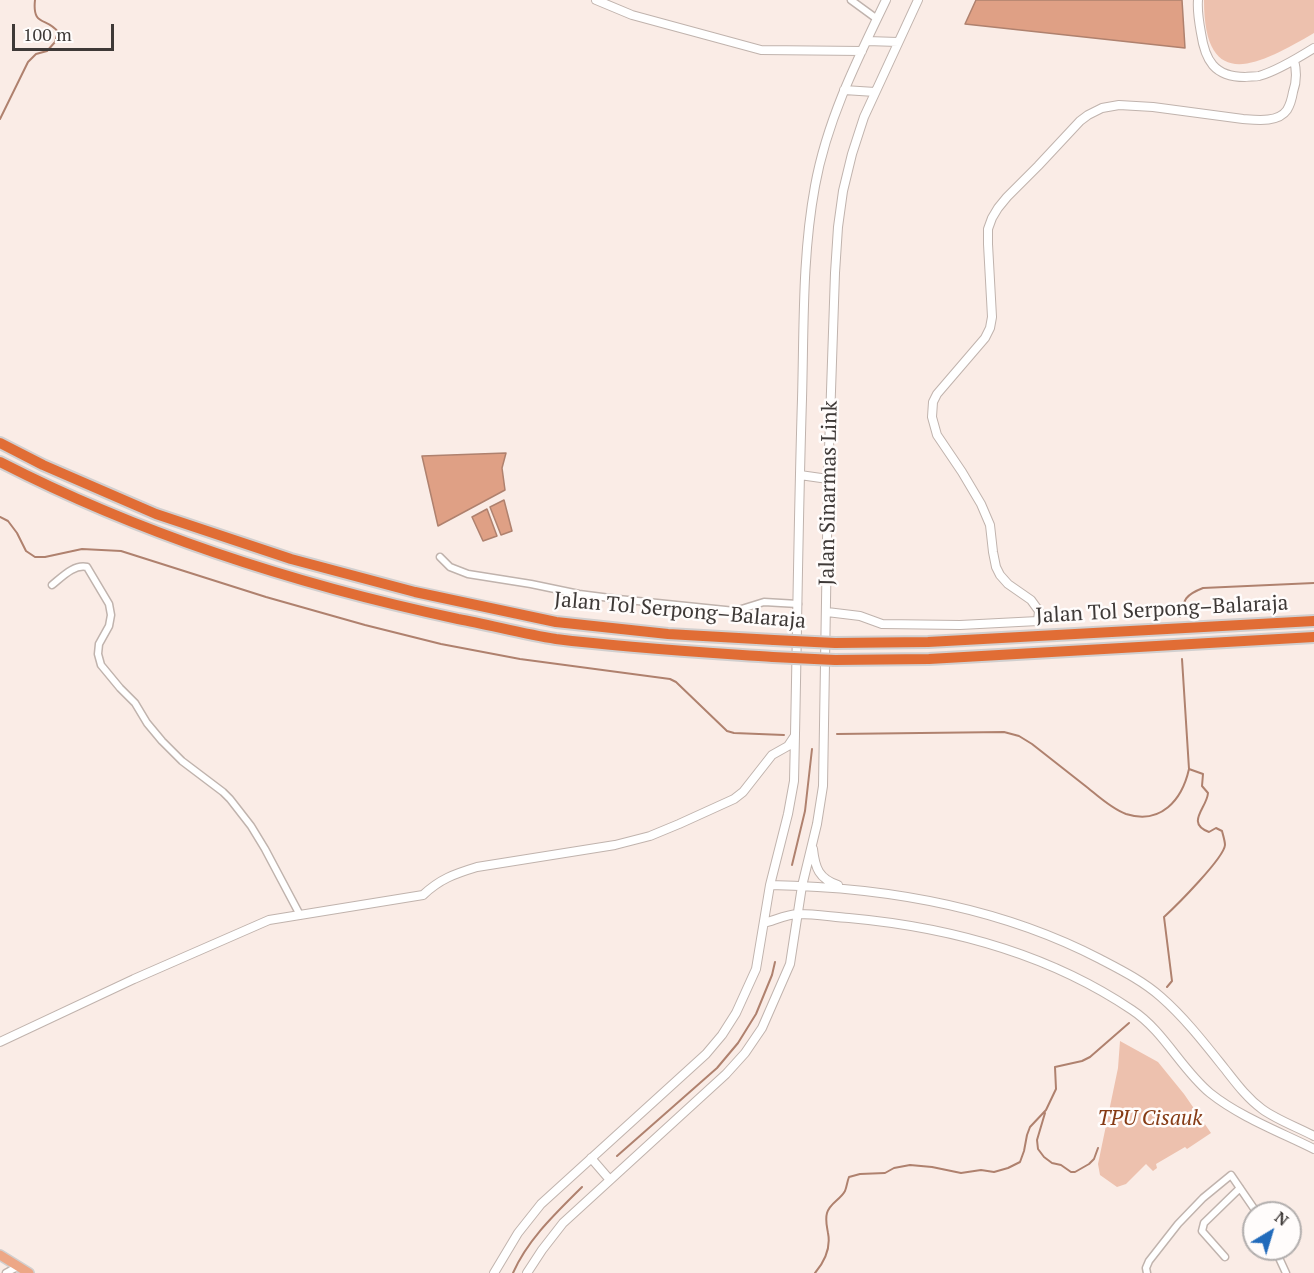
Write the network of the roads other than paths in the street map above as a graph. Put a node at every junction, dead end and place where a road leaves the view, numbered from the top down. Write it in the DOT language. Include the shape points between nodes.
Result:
graph roads {
  1 [pos="596,0"];
  2 [pos="851,0"];
  3 [pos="886,0"];
  4 [pos="918,0"];
  5 [pos="1198,0"];
  6 [pos="877,19"];
  7 [pos="867,41"];
  8 [pos="898,42"];
  9 [pos="1314,48"];
  10 [pos="862,51"];
  11 [pos="1294,60"];
  12 [pos="844,90"];
  13 [pos="875,92"];
  14 [pos="0,443"];
  15 [pos="0,462"];
  16 [pos="800,475"];
  17 [pos="828,479"];
  18 [pos="440,557"];
  19 [pos="52,585"];
  20 [pos="798,604"];
  21 [pos="827,612"];
  22 [pos="1314,621"];
  23 [pos="1314,637"];
  24 [pos="795,735"];
  25 [pos="812,842"];
  26 [pos="770,885"];
  27 [pos="802,886"];
  28 [pos="851,890"];
  29 [pos="798,914"];
  30 [pos="300,915"];
  31 [pos="764,923"];
  32 [pos="0,1042"];
  33 [pos="1314,1136"];
  34 [pos="1314,1149"];
  35 [pos="591,1158"];
  36 [pos="610,1180"];
  37 [pos="1240,1188"];
  38 [pos="1249,1201"];
  39 [pos="0,1255"];
  40 [pos="1226,1257"];
  41 [pos="19,1266"];
  42 [pos="6,1273"];
  43 [pos="29,1273"];
  44 [pos="494,1273"];
  45 [pos="527,1273"];
  46 [pos="1147,1273"];
  1 -- 10 [label="street" via="632,15 761,50"];
  2 -- 6 [label="street"];
  3 -- 6 [label="street, Jalan Sinarmas Link"];
  4 -- 8 [label="street, Jalan Sinarmas Link"];
  5 -- 11 [label="street" via="1204,49 1209,62 1223,74 1258,76"];
  6 -- 7 [label="street, Jalan Sinarmas Link"];
  7 -- 8 [label="street"];
  7 -- 10 [label="street, Jalan Sinarmas Link"];
  8 -- 13 [label="street, Jalan Sinarmas Link"];
  9 -- 11 [label="street"];
  10 -- 12 [label="street, Jalan Sinarmas Link"];
  11 -- 21 [label="street" via="1297,70 1292,97 1288,109 1277,118 1243,119 1119,105 1088,115 1007,197 992,218 988,229 990,328 937,394 932,417 937,435 981,504 990,525 1000,575 1031,600 1039,610 1038,621 882,624 860,616"];
  12 -- 13 [label="street"];
  12 -- 16 [label="street, Jalan Sinarmas Link" via="815,185 809,224"];
  13 -- 17 [label="street, Jalan Sinarmas Link" via="852,154 838,227"];
  14 -- 22 [label="highway, Jalan Tol Serpong–Balaraja, bridge" via="156,514 291,559 415,592 556,622 668,634 835,643 928,642"];
  15 -- 23 [label="highway, Jalan Tol Serpong–Balaraja, bridge" via="150,530 286,575 412,609 554,639 667,651 835,660"];
  16 -- 17 [label="street"];
  16 -- 20 [label="street, Jalan Sinarmas Link"];
  17 -- 21 [label="street, Jalan Sinarmas Link"];
  18 -- 20 [label="street" via="450,567 468,574 579,594 735,611 764,602"];
  19 -- 30 [label="street" via="75,567 89,569 111,615 99,644 101,664 162,741 231,799 265,849"];
  20 -- 24 [label="street, Jalan Sinarmas Link"];
  21 -- 25 [label="street, Jalan Sinarmas Link" via="823,786"];
  24 -- 26 [label="street, Jalan Sinarmas Link" via="794,781"];
  24 -- 30 [label="street" via="734,799 650,836 477,867 436,883 423,895"];
  25 -- 27 [label="street, Jalan Sinarmas Link"];
  25 -- 28 [label="street" via="819,873 829,882"];
  26 -- 27 [label="street"];
  26 -- 31 [label="street, Jalan Sinarmas Link"];
  27 -- 28 [label="street"];
  27 -- 29 [label="street, Jalan Sinarmas Link"];
  28 -- 33 [label="street" via="937,901 986,913 1034,929 1120,970 1151,988 1174,1008 1243,1092 1261,1108"];
  29 -- 31 [label="street"];
  29 -- 34 [label="street" via="932,929 978,940 1068,975 1134,1011 1209,1092 1232,1108"];
  29 -- 36 [label="street, Jalan Sinarmas Link" via="790,964 762,1028 745,1053"];
  30 -- 32 [label="street" via="269,920"];
  31 -- 35 [label="street" via="756,969 722,1035"];
  35 -- 36 [label="street"];
  35 -- 44 [label="street" via="541,1203"];
  36 -- 45 [label="street, Jalan Sinarmas Link" via="563,1223"];
  37 -- 38 [label="street"];
  37 -- 40 [label="street" via="1202,1226 1202,1231"];
  37 -- 46 [label="street" via="1231,1175 1203,1198 1149,1261"];
  39 -- 41 [label="main road"];
  41 -- 42 [label="street"];
  41 -- 43 [label="main road"];
}
